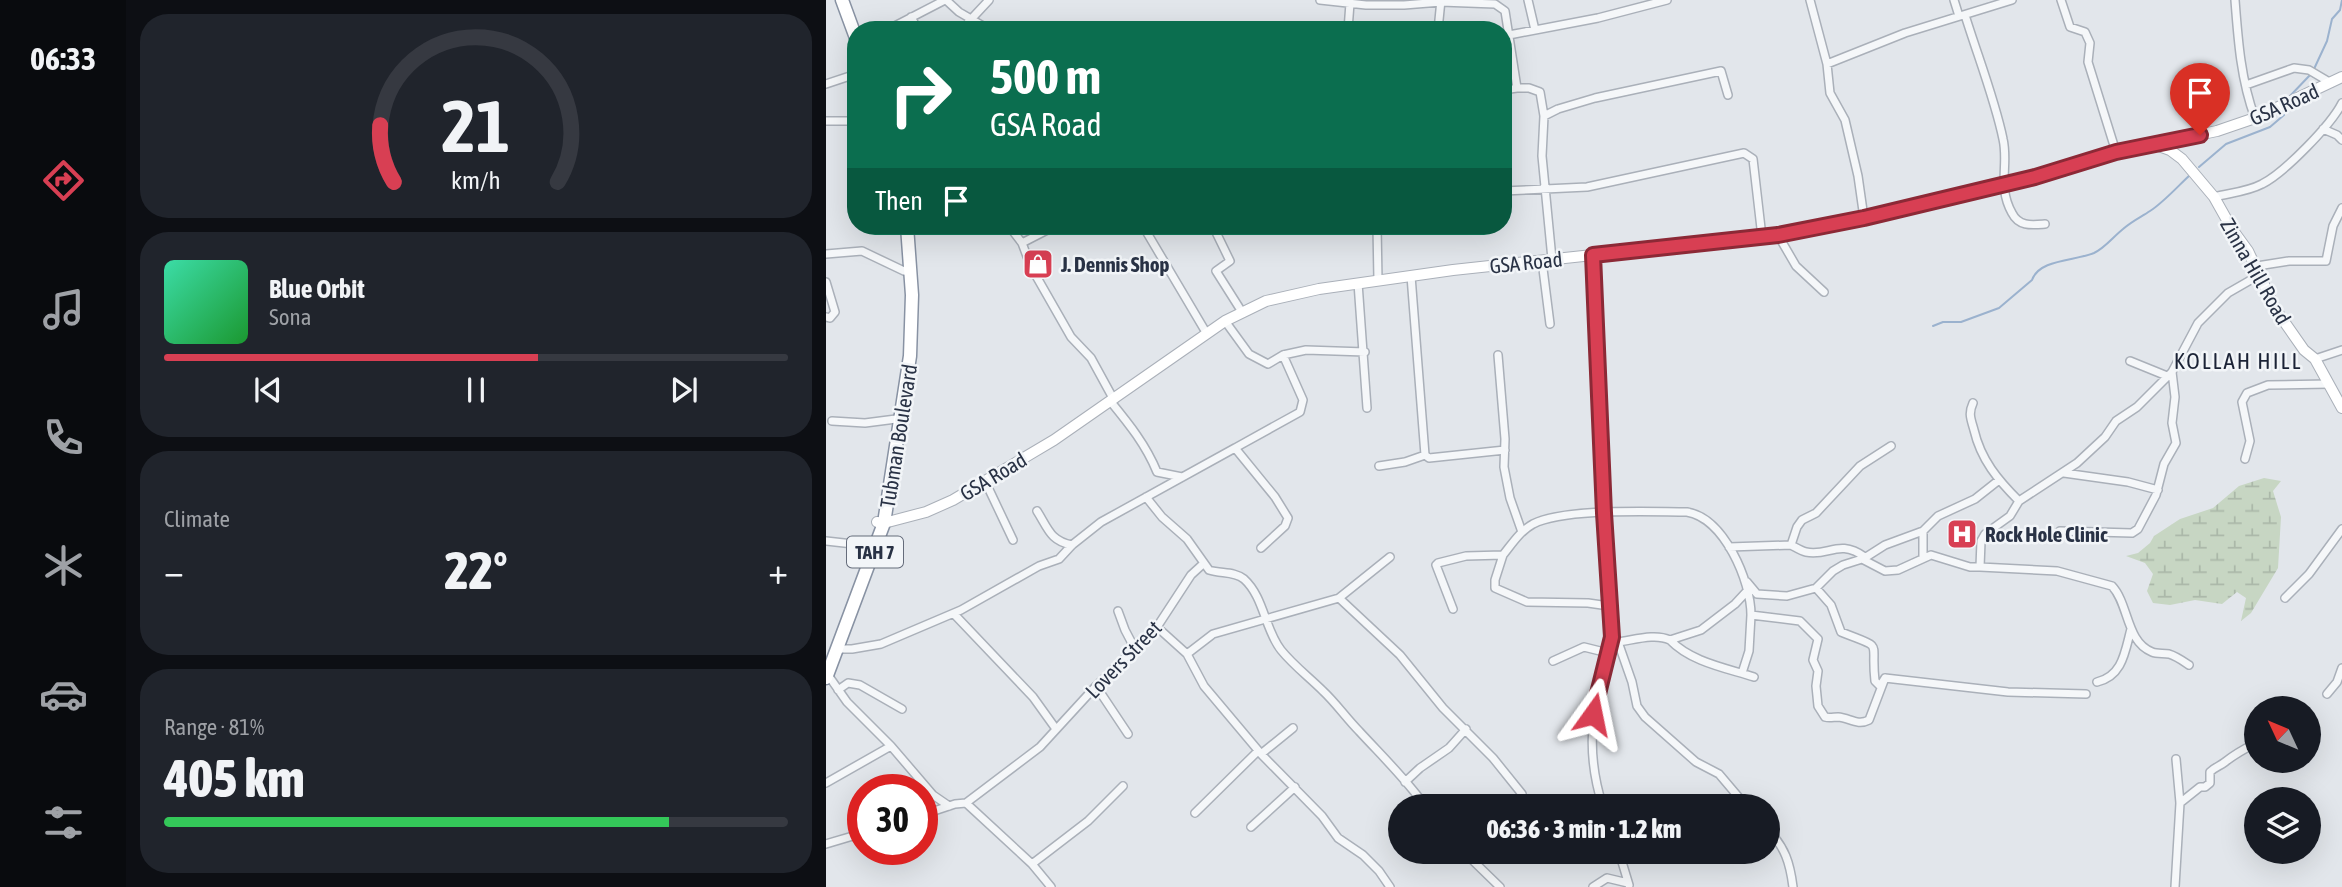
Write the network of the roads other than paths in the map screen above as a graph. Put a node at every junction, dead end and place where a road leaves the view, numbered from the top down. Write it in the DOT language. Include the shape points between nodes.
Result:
graph roads {
  1 [pos="842,0"];
  2 [pos="850,0"];
  3 [pos="946,0"];
  4 [pos="989,0"];
  5 [pos="1320,0"];
  6 [pos="1528,0"];
  7 [pos="1667,0"];
  8 [pos="1810,0"];
  9 [pos="1954,0"];
  10 [pos="2012,0"];
  11 [pos="2060,0"];
  12 [pos="2235,0"];
  13 [pos="1340,1"];
  14 [pos="1441,1"];
  15 [pos="1350,3"];
  16 [pos="1643,3"];
  17 [pos="1962,16"];
  18 [pos="911,17"];
  19 [pos="971,20"];
  20 [pos="850,21"];
  21 [pos="857,21"];
  22 [pos="904,21"];
  23 [pos="913,21"];
  24 [pos="1349,21"];
  25 [pos="1439,21"];
  26 [pos="1507,21"];
  27 [pos="1535,30"];
  28 [pos="1512,34"];
  29 [pos="1512,62"];
  30 [pos="1827,64"];
  31 [pos="847,77"];
  32 [pos="2339,80"];
  33 [pos="826,85"];
  34 [pos="2246,85"];
  35 [pos="1517,88"];
  36 [pos="1512,89"];
  37 [pos="1728,95"];
  38 [pos="2342,103"];
  39 [pos="1544,117"];
  40 [pos="2255,118"];
  41 [pos="826,121"];
  42 [pos="847,121"];
  43 [pos="2323,129"];
  44 [pos="2342,140"];
  45 [pos="2158,145"];
  46 [pos="2116,152"];
  47 [pos="2002,184"];
  48 [pos="1545,190"];
  49 [pos="1512,191"];
  50 [pos="2214,197"];
  51 [pos="2342,208"];
  52 [pos="1864,218"];
  53 [pos="2045,224"];
  54 [pos="901,235"];
  55 [pos="908,235"];
  56 [pos="1016,235"];
  57 [pos="1038,235"];
  58 [pos="1148,235"];
  59 [pos="1217,235"];
  60 [pos="1377,235"];
  61 [pos="1778,235"];
  62 [pos="1762,237"];
  63 [pos="1022,243"];
  64 [pos="826,254"];
  65 [pos="1593,255"];
  66 [pos="1547,260"];
  67 [pos="2259,270"];
  68 [pos="904,271"];
  69 [pos="1411,276"];
  70 [pos="1378,281"];
  71 [pos="826,282"];
  72 [pos="1358,283"];
  73 [pos="1824,292"];
  74 [pos="1242,312"];
  75 [pos="826,317"];
  76 [pos="1225,321"];
  77 [pos="1550,324"];
  78 [pos="1207,334"];
  79 [pos="2342,350"];
  80 [pos="1364,352"];
  81 [pos="1283,355"];
  82 [pos="1497,355"];
  83 [pos="2315,359"];
  84 [pos="2130,361"];
  85 [pos="2170,374"];
  86 [pos="2329,384"];
  87 [pos="1113,401"];
  88 [pos="1972,403"];
  89 [pos="1367,408"];
  90 [pos="2342,408"];
  91 [pos="896,419"];
  92 [pos="832,421"];
  93 [pos="1891,446"];
  94 [pos="1235,448"];
  95 [pos="1505,450"];
  96 [pos="1425,455"];
  97 [pos="2245,459"];
  98 [pos="1379,466"];
  99 [pos="1157,472"];
  100 [pos="2063,472"];
  101 [pos="1183,477"];
  102 [pos="1999,480"];
  103 [pos="985,481"];
  104 [pos="1161,490"];
  105 [pos="2158,490"];
  106 [pos="1146,498"];
  107 [pos="2019,501"];
  108 [pos="1037,511"];
  109 [pos="1604,513"];
  110 [pos="881,523"];
  111 [pos="2342,529"];
  112 [pos="1923,531"];
  113 [pos="2060,531"];
  114 [pos="1522,532"];
  115 [pos="1013,540"];
  116 [pos="826,541"];
  117 [pos="1072,545"];
  118 [pos="1791,545"];
  119 [pos="871,546"];
  120 [pos="1729,547"];
  121 [pos="1261,548"];
  122 [pos="1503,555"];
  123 [pos="1390,557"];
  124 [pos="1863,558"];
  125 [pos="1923,558"];
  126 [pos="1203,564"];
  127 [pos="1980,568"];
  128 [pos="1745,578"];
  129 [pos="1816,588"];
  130 [pos="1748,590"];
  131 [pos="1339,598"];
  132 [pos="2285,598"];
  133 [pos="1609,606"];
  134 [pos="1452,609"];
  135 [pos="1118,611"];
  136 [pos="954,614"];
  137 [pos="1751,615"];
  138 [pos="1266,620"];
  139 [pos="1157,627"];
  140 [pos="2131,629"];
  141 [pos="1615,640"];
  142 [pos="1670,640"];
  143 [pos="838,649"];
  144 [pos="1135,649"];
  145 [pos="1608,653"];
  146 [pos="1187,654"];
  147 [pos="1553,661"];
  148 [pos="2189,665"];
  149 [pos="2342,668"];
  150 [pos="827,672"];
  151 [pos="1742,673"];
  152 [pos="1754,677"];
  153 [pos="1885,678"];
  154 [pos="2097,682"];
  155 [pos="1096,686"];
  156 [pos="838,690"];
  157 [pos="2086,694"];
  158 [pos="2327,694"];
  159 [pos="902,709"];
  160 [pos="1293,728"];
  161 [pos="1056,729"];
  162 [pos="1466,729"];
  163 [pos="1128,734"];
  164 [pos="891,746"];
  165 [pos="2244,749"];
  166 [pos="1259,753"];
  167 [pos="2176,759"];
  168 [pos="826,782"];
  169 [pos="1405,782"];
  170 [pos="1123,786"];
  171 [pos="1295,787"];
  172 [pos="1415,794"];
  173 [pos="1522,794"];
  174 [pos="1600,794"];
  175 [pos="1736,794"];
  176 [pos="967,803"];
  177 [pos="2180,803"];
  178 [pos="949,806"];
  179 [pos="938,809"];
  180 [pos="1195,813"];
  181 [pos="1251,827"];
  182 [pos="847,838"];
  183 [pos="826,844"];
  184 [pos="1780,844"];
  185 [pos="1032,864"];
  186 [pos="1476,864"];
  187 [pos="1623,864"];
  188 [pos="1629,885"];
  189 [pos="1051,887"];
  190 [pos="1390,887"];
  191 [pos="1500,887"];
  192 [pos="1593,887"];
  193 [pos="1793,887"];
  194 [pos="2175,887"];
  1 -- 20 [label="highway"];
  2 -- 21 [label="highway"];
  3 -- 18 [label="street"];
  3 -- 19 [label="street"];
  4 -- 19 [label="street"];
  5 -- 13 [label="street"];
  6 -- 27 [label="street"];
  7 -- 16 [label="street"];
  8 -- 30 [label="street"];
  9 -- 17 [label="street"];
  10 -- 17 [label="street"];
  11 -- 46 [label="street" via="2070,27 2085,32 2089,40 2087,61"];
  12 -- 34 [label="street"];
  13 -- 15 [label="street"];
  14 -- 15 [label="street"];
  14 -- 25 [label="street"];
  14 -- 26 [label="street" via="1495,4 1505,11"];
  15 -- 24 [label="street"];
  16 -- 27 [label="street" via="1598,18"];
  17 -- 30 [label="street"];
  17 -- 47 [label="street" via="2004,141"];
  18 -- 22 [label="street"];
  18 -- 23 [label="street"];
  27 -- 28 [label="street"];
  29 -- 35 [label="street"];
  30 -- 52 [label="street" via="1830,93 1845,120"];
  31 -- 33 [label="street"];
  32 -- 34 [label="street" via="2301,68"];
  32 -- 40 [label="street, GSA Road"];
  34 -- 40 [label="street"];
  35 -- 36 [label="street"];
  35 -- 39 [label="street" via="1540,93"];
  37 -- 39 [label="street" via="1721,71 1595,97"];
  38 -- 43 [label="street"];
  39 -- 48 [label="street"];
  40 -- 45 [label="street, GSA Road"];
  41 -- 42 [label="street"];
  43 -- 44 [label="street"];
  43 -- 50 [label="street" via="2273,177"];
  45 -- 46 [label="street, GSA Road"];
  45 -- 50 [label="street, Zinna Hill Road" via="2182,159"];
  46 -- 47 [label="street, GSA Road"];
  47 -- 52 [label="street, GSA Road"];
  47 -- 53 [label="street" via="2018,221"];
  48 -- 49 [label="street"];
  48 -- 62 [label="street" via="1587,187 1744,153 1753,159"];
  48 -- 66 [label="street"];
  50 -- 67 [label="street, Zinna Hill Road"];
  51 -- 67 [label="street" via="2326,261 2288,261"];
  52 -- 61 [label="street, GSA Road"];
  54 -- 68 [label="highway, Tubman Boulevard / TAH 7"];
  55 -- 110 [label="highway, Tubman Boulevard / TAH 7" via="910,356"];
  56 -- 63 [label="street"];
  57 -- 63 [label="street"];
  58 -- 78 [label="street"];
  59 -- 74 [label="street" via="1230,261 1216,271"];
  60 -- 70 [label="street"];
  61 -- 62 [label="street, GSA Road"];
  61 -- 73 [label="street" via="1796,266"];
  62 -- 65 [label="street, GSA Road"];
  63 -- 87 [label="street" via="1071,337 1091,358"];
  64 -- 68 [label="street" via="862,251"];
  65 -- 66 [label="street, GSA Road"];
  65 -- 109 [label="street"];
  66 -- 69 [label="street, GSA Road"];
  66 -- 77 [label="street"];
  67 -- 83 [label="street, Zinna Hill Road" via="2276,310"];
  67 -- 85 [label="street" via="2198,323"];
  68 -- 91 [label="highway, Tubman Boulevard / TAH 7"];
  69 -- 70 [label="street, GSA Road"];
  69 -- 96 [label="street"];
  70 -- 72 [label="street, GSA Road"];
  71 -- 75 [label="street" via="835,312"];
  72 -- 74 [label="street, GSA Road" via="1288,295"];
  72 -- 80 [label="street"];
  74 -- 76 [label="street, GSA Road"];
  76 -- 78 [label="street, GSA Road"];
  76 -- 81 [label="street" via="1249,354 1268,364"];
  78 -- 87 [label="street, GSA Road"];
  79 -- 83 [label="street"];
  80 -- 81 [label="street" via="1318,349"];
  80 -- 89 [label="street"];
  81 -- 94 [label="street" via="1303,400 1300,412"];
  82 -- 95 [label="street"];
  83 -- 86 [label="street, Zinna Hill Road"];
  84 -- 85 [label="street"];
  85 -- 100 [label="street"];
  85 -- 105 [label="street" via="2176,443 2164,464"];
  86 -- 90 [label="street, Zinna Hill Road"];
  86 -- 97 [label="street" via="2268,385 2247,393 2242,402 2250,441"];
  87 -- 99 [label="street"];
  87 -- 103 [label="street, GSA Road"];
  88 -- 102 [label="street" via="1969,414 1975,438"];
  91 -- 92 [label="street" via="864,424"];
  91 -- 110 [label="highway, Tubman Boulevard / TAH 7"];
  93 -- 118 [label="street" via="1860,466 1816,513 1802,520"];
  94 -- 101 [label="street"];
  94 -- 121 [label="street" via="1288,518"];
  95 -- 96 [label="street"];
  95 -- 114 [label="street" via="1510,498"];
  96 -- 98 [label="street"];
  99 -- 101 [label="street"];
  99 -- 104 [label="street"];
  100 -- 105 [label="street"];
  100 -- 107 [label="street"];
  101 -- 104 [label="street"];
  102 -- 107 [label="street"];
  102 -- 112 [label="street" via="1975,499 1938,516"];
  103 -- 110 [label="street, GSA Road" via="926,512"];
  103 -- 115 [label="street"];
  104 -- 106 [label="street"];
  105 -- 113 [label="street" via="2135,532"];
  106 -- 117 [label="street" via="1101,522"];
  106 -- 126 [label="street" via="1187,539"];
  107 -- 127 [label="street" via="2010,516 1982,537"];
  108 -- 117 [label="street" via="1058,542"];
  109 -- 114 [label="street" via="1543,520"];
  109 -- 120 [label="street" via="1695,513 1718,530"];
  109 -- 133 [label="street"];
  110 -- 119 [label="highway, Tubman Boulevard / TAH 7"];
  110 -- 143 [label="highway, Tubman Boulevard / TAH 7"];
  111 -- 132 [label="street"];
  112 -- 124 [label="street"];
  112 -- 125 [label="street"];
  114 -- 122 [label="street"];
  116 -- 119 [label="street"];
  117 -- 136 [label="street" via="1059,559"];
  118 -- 120 [label="street"];
  118 -- 124 [label="street" via="1805,552 1845,548"];
  119 -- 150 [label="highway, Tubman Boulevard / TAH 7"];
  120 -- 128 [label="street"];
  122 -- 133 [label="street" via="1495,589 1527,601"];
  122 -- 134 [label="street" via="1466,556 1436,565"];
  123 -- 131 [label="street"];
  124 -- 125 [label="street" via="1885,571"];
  124 -- 129 [label="street" via="1843,565"];
  125 -- 127 [label="street" via="1931,555"];
  126 -- 138 [label="street" via="1209,570 1241,577 1253,590"];
  126 -- 139 [label="street, Lovers Street"];
  127 -- 140 [label="street" via="2049,570 2112,586 2123,602"];
  128 -- 129 [label="street" via="1757,594 1787,596"];
  128 -- 130 [label="street"];
  129 -- 153 [label="street" via="1831,605 1841,632 1874,646 1875,681 1880,686"];
  130 -- 137 [label="street"];
  130 -- 142 [label="street" via="1701,630"];
  131 -- 138 [label="street"];
  131 -- 162 [label="street" via="1400,655"];
  133 -- 141 [label="street"];
  135 -- 144 [label="street"];
  136 -- 143 [label="street" via="881,644"];
  136 -- 161 [label="street" via="1033,697"];
  137 -- 151 [label="street" via="1749,651"];
  137 -- 153 [label="street" via="1800,621 1818,639 1812,660 1818,671 1818,706 1825,717 1866,722"];
  138 -- 146 [label="street" via="1213,634"];
  138 -- 169 [label="street" via="1281,650"];
  139 -- 144 [label="street, Lovers Street"];
  139 -- 146 [label="street"];
  140 -- 148 [label="street" via="2151,652 2168,654"];
  140 -- 154 [label="street" via="2121,666"];
  141 -- 142 [label="street"];
  141 -- 145 [label="street"];
  141 -- 175 [label="street" via="1637,706 1696,762 1719,774"];
  142 -- 151 [label="street" via="1703,661"];
  143 -- 150 [label="highway, Tubman Boulevard / TAH 7"];
  144 -- 155 [label="street, Lovers Street"];
  145 -- 147 [label="street" via="1584,647"];
  145 -- 174 [label="street" via="1591,738"];
  146 -- 166 [label="street" via="1204,686"];
  149 -- 158 [label="street"];
  150 -- 156 [label="street"];
  151 -- 152 [label="street"];
  153 -- 157 [label="street" via="2008,692"];
  155 -- 161 [label="street, Lovers Street"];
  155 -- 163 [label="street"];
  156 -- 159 [label="street" via="853,683"];
  156 -- 164 [label="street"];
  160 -- 166 [label="street"];
  161 -- 176 [label="street, Lovers Street" via="1023,762"];
  162 -- 169 [label="street"];
  162 -- 173 [label="street"];
  164 -- 168 [label="street"];
  164 -- 178 [label="street" via="933,795"];
  165 -- 177 [label="street" via="2215,766 2210,783"];
  166 -- 171 [label="street"];
  166 -- 180 [label="street"];
  167 -- 177 [label="street"];
  169 -- 172 [label="street"];
  170 -- 185 [label="street" via="1088,821"];
  171 -- 181 [label="street"];
  171 -- 190 [label="street"];
  176 -- 178 [label="street"];
  176 -- 185 [label="street"];
  177 -- 194 [label="street"];
  178 -- 179 [label="street"];
  182 -- 183 [label="street"];
  184 -- 193 [label="street"];
  185 -- 189 [label="street"];
  186 -- 191 [label="street"];
  187 -- 188 [label="street"];
  188 -- 192 [label="street" via="1607,878"];
}
